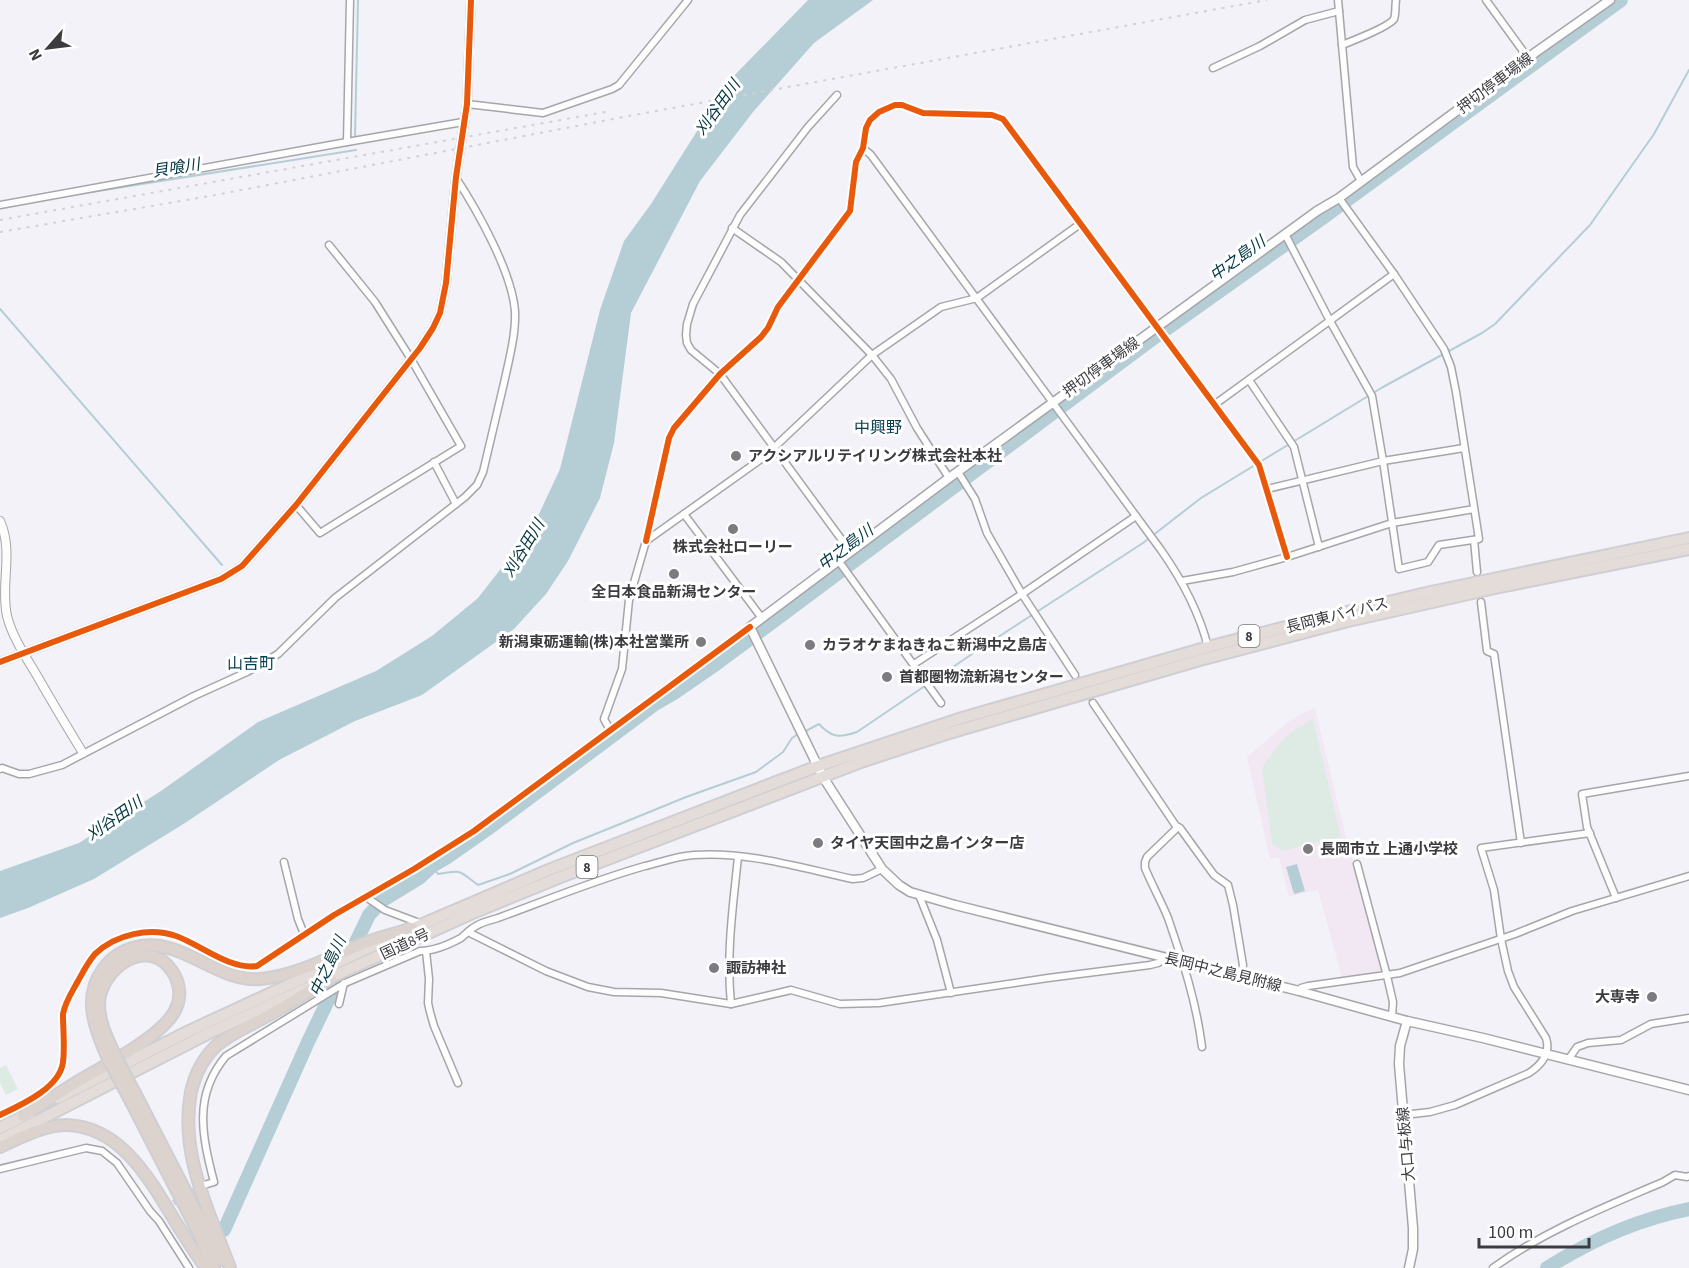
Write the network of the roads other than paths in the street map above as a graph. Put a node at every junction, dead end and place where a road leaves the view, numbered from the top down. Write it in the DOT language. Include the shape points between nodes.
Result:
graph roads {
  1 [pos="350,0"];
  2 [pos="471,0"];
  3 [pos="687,0"];
  4 [pos="1338,0"];
  5 [pos="1396,0"];
  6 [pos="1486,0"];
  7 [pos="1610,0"];
  8 [pos="1339,11"];
  9 [pos="1342,45"];
  10 [pos="1528,58"];
  11 [pos="1213,69"];
  12 [pos="837,95"];
  13 [pos="467,104"];
  14 [pos="464,122"];
  15 [pos="347,142"];
  16 [pos="863,148"];
  17 [pos="456,177"];
  18 [pos="1361,181"];
  19 [pos="1339,198"];
  20 [pos="0,205"];
  21 [pos="1080,224"];
  22 [pos="732,228"];
  23 [pos="1285,234"];
  24 [pos="329,245"];
  25 [pos="1394,274"];
  26 [pos="798,281"];
  27 [pos="977,298"];
  28 [pos="1330,321"];
  29 [pos="1156,327"];
  30 [pos="872,355"];
  31 [pos="411,359"];
  32 [pos="720,374"];
  33 [pos="1249,380"];
  34 [pos="1214,405"];
  35 [pos="1056,408"];
  36 [pos="773,448"];
  37 [pos="1464,448"];
  38 [pos="1383,461"];
  39 [pos="434,462"];
  40 [pos="958,472"];
  41 [pos="949,478"];
  42 [pos="1303,481"];
  43 [pos="1267,489"];
  44 [pos="456,504"];
  45 [pos="296,505"];
  46 [pos="1474,508"];
  47 [pos="684,514"];
  48 [pos="1136,516"];
  49 [pos="0,521"];
  50 [pos="1392,523"];
  51 [pos="1689,538"];
  52 [pos="1474,540"];
  53 [pos="646,541"];
  54 [pos="1319,547"];
  55 [pos="1689,549"];
  56 [pos="850,551"];
  57 [pos="1287,557"];
  58 [pos="838,560"];
  59 [pos="1477,572"];
  60 [pos="1182,580"];
  61 [pos="1022,594"];
  62 [pos="1481,602"];
  63 [pos="761,617"];
  64 [pos="750,627"];
  65 [pos="1208,647"];
  66 [pos="24,653"];
  67 [pos="0,662"];
  68 [pos="914,664"];
  69 [pos="1075,675"];
  70 [pos="941,703"];
  71 [pos="1093,704"];
  72 [pos="610,730"];
  73 [pos="82,753"];
  74 [pos="0,769"];
  75 [pos="820,771"];
  76 [pos="1689,776"];
  77 [pos="1178,827"];
  78 [pos="1590,834"];
  79 [pos="1521,843"];
  80 [pos="738,857"];
  81 [pos="284,862"];
  82 [pos="1357,864"];
  83 [pos="882,869"];
  84 [pos="1689,876"];
  85 [pos="558,878"];
  86 [pos="564,893"];
  87 [pos="919,895"];
  88 [pos="366,897"];
  89 [pos="1616,898"];
  90 [pos="417,926"];
  91 [pos="468,932"];
  92 [pos="304,934"];
  93 [pos="1501,939"];
  94 [pos="426,951"];
  95 [pos="1165,958"];
  96 [pos="335,960"];
  97 [pos="1184,962"];
  98 [pos="1387,976"];
  99 [pos="1241,977"];
  100 [pos="331,978"];
  101 [pos="345,982"];
  102 [pos="1299,991"];
  103 [pos="951,993"];
  104 [pos="339,1004"];
  105 [pos="731,1004"];
  106 [pos="1392,1017"];
  107 [pos="1689,1018"];
  108 [pos="1407,1021"];
  109 [pos="1202,1047"];
  110 [pos="1547,1055"];
  111 [pos="111,1057"];
  112 [pos="1568,1060"];
  113 [pos="458,1083"];
  114 [pos="1689,1090"];
  115 [pos="132,1096"];
  116 [pos="0,1115"];
  117 [pos="1403,1115"];
  118 [pos="23,1116"];
  119 [pos="0,1128"];
  120 [pos="0,1140"];
  121 [pos="0,1147"];
  122 [pos="0,1169"];
  123 [pos="1689,1176"];
  124 [pos="204,1185"];
  125 [pos="164,1212"];
  126 [pos="159,1221"];
  127 [pos="189,1268"];
  128 [pos="206,1268"];
  129 [pos="214,1268"];
  130 [pos="225,1268"];
  131 [pos="230,1268"];
  132 [pos="1409,1268"];
  133 [pos="1492,1268"];
  1 -- 15 [label="street"];
  2 -- 13 [label="street"];
  3 -- 13 [label="street" via="612,89 543,113"];
  4 -- 8 [label="street"];
  5 -- 9 [label="street" via="1390,23"];
  6 -- 10 [label="street"];
  7 -- 10 [label="main road, 押切停車場線"];
  8 -- 9 [label="street"];
  8 -- 11 [label="street" via="1305,20"];
  9 -- 18 [label="street" via="1353,167"];
  10 -- 18 [label="main road, 押切停車場線"];
  12 -- 22 [label="street" via="785,156"];
  13 -- 14 [label="street"];
  14 -- 15 [label="street"];
  14 -- 17 [label="street"];
  15 -- 20 [label="street"];
  16 -- 21 [label="street" via="870,120 895,105 923,113 998,116"];
  16 -- 26 [label="street" via="856,162 850,211"];
  16 -- 27 [label="street"];
  17 -- 31 [label="street" via="440,313"];
  17 -- 44 [label="street" via="500,260 515,312 508,366 483,472 477,484"];
  18 -- 19 [label="main road, 押切停車場線"];
  19 -- 23 [label="main road, 押切停車場線"];
  19 -- 25 [label="street"];
  21 -- 27 [label="street"];
  21 -- 29 [label="street"];
  22 -- 26 [label="street" via="781,262"];
  22 -- 32 [label="street" via="693,304 687,324 691,350"];
  23 -- 28 [label="street"];
  23 -- 29 [label="main road, 押切停車場線"];
  24 -- 31 [label="street" via="375,302"];
  25 -- 28 [label="street"];
  25 -- 37 [label="street" via="1444,349 1451,367"];
  26 -- 30 [label="street"];
  26 -- 32 [label="street" via="761,337"];
  27 -- 30 [label="street" via="941,307"];
  27 -- 35 [label="street"];
  28 -- 33 [label="street"];
  28 -- 38 [label="street" via="1372,396"];
  29 -- 34 [label="street"];
  29 -- 35 [label="main road, 押切停車場線"];
  30 -- 36 [label="street"];
  30 -- 41 [label="street" via="891,379"];
  31 -- 39 [label="street" via="461,446"];
  31 -- 45 [label="street"];
  32 -- 36 [label="street"];
  32 -- 53 [label="street" via="669,438"];
  33 -- 34 [label="street"];
  33 -- 42 [label="street" via="1294,447"];
  34 -- 43 [label="street" via="1259,465"];
  35 -- 40 [label="main road, 押切停車場線"];
  35 -- 48 [label="street"];
  36 -- 47 [label="street"];
  36 -- 56 [label="street"];
  37 -- 38 [label="street"];
  37 -- 46 [label="street"];
  38 -- 42 [label="street"];
  38 -- 50 [label="street"];
  39 -- 44 [label="street"];
  39 -- 45 [label="street" via="320,533"];
  40 -- 41 [label="main road, 押切停車場線"];
  40 -- 61 [label="street"];
  41 -- 56 [label="main road, 押切停車場線"];
  42 -- 43 [label="street"];
  42 -- 54 [label="street"];
  43 -- 57 [label="street"];
  44 -- 73 [label="street" via="335,598 278,654"];
  45 -- 66 [label="street" via="231,574"];
  46 -- 50 [label="street"];
  46 -- 52 [label="street" via="1479,539"];
  47 -- 53 [label="street"];
  47 -- 63 [label="street"];
  48 -- 60 [label="street"];
  48 -- 61 [label="street"];
  49 -- 66 [label="street" via="7,549 6,607"];
  50 -- 52 [label="street" via="1399,569 1428,562 1439,544"];
  50 -- 54 [label="street"];
  51 -- 65 [label="highway, 長岡東バイパス / 8" via="1426,593"];
  52 -- 59 [label="street"];
  53 -- 72 [label="street" via="629,600 622,669 604,719"];
  54 -- 57 [label="street"];
  55 -- 75 [label="highway, 長岡東バイパス / 8" via="1495,588 1288,637"];
  56 -- 58 [label="main road, 押切停車場線"];
  57 -- 60 [label="street" via="1233,572"];
  58 -- 63 [label="main road, 押切停車場線"];
  58 -- 68 [label="street"];
  60 -- 65 [label="street"];
  61 -- 68 [label="street"];
  61 -- 69 [label="street"];
  62 -- 79 [label="street" via="1486,651 1494,654"];
  63 -- 64 [label="main road, 押切停車場線"];
  64 -- 72 [label="street"];
  64 -- 75 [label="main road"];
  65 -- 75 [label="highway, 長岡東バイパス / 8" via="962,718"];
  66 -- 67 [label="street"];
  66 -- 73 [label="street"];
  68 -- 70 [label="street"];
  71 -- 77 [label="street"];
  72 -- 88 [label="street" via="474,831"];
  73 -- 74 [label="street" via="62,765 29,774"];
  75 -- 83 [label="main road, 長岡中之島見附線"];
  75 -- 85 [label="highway, 国道8号 / 8"];
  75 -- 90 [label="highway, 国道8号 / 8" via="550,869"];
  76 -- 78 [label="street" via="1582,794"];
  77 -- 97 [label="street" via="1145,862"];
  77 -- 99 [label="street" via="1214,875 1228,885 1243,965"];
  78 -- 79 [label="street"];
  78 -- 89 [label="street"];
  79 -- 93 [label="street" via="1481,848 1494,890"];
  80 -- 83 [label="street" via="853,879"];
  80 -- 86 [label="street" via="673,858"];
  80 -- 105 [label="street" via="729,946"];
  81 -- 92 [label="street"];
  82 -- 98 [label="street"];
  83 -- 87 [label="main road, 長岡中之島見附線" via="899,885"];
  84 -- 89 [label="street"];
  85 -- 86 [label="street"];
  85 -- 100 [label="highway, 国道8号 / 8"];
  86 -- 91 [label="street"];
  87 -- 95 [label="main road, 長岡中之島見附線"];
  87 -- 103 [label="street" via="937,940"];
  88 -- 90 [label="street"];
  88 -- 92 [label="street"];
  89 -- 93 [label="street"];
  90 -- 96 [label="highway"];
  91 -- 94 [label="street" via="452,943"];
  91 -- 105 [label="street" via="588,987"];
  92 -- 116 [label="street" via="250,967 176,936 154,931 137,933 105,947 90,961 64,1008 63,1061 57,1078 46,1089"];
  93 -- 98 [label="street"];
  93 -- 110 [label="street" via="1514,987 1546,1038"];
  94 -- 101 [label="street"];
  94 -- 113 [label="street" via="430,1012"];
  95 -- 97 [label="main road, 長岡中之島見附線"];
  95 -- 103 [label="street" via="1150,965"];
  96 -- 111 [label="highway" via="272,977 245,979 160,945 125,950 105,965 92,994 95,1027"];
  96 -- 118 [label="highway"];
  97 -- 99 [label="main road, 長岡中之島見附線"];
  97 -- 109 [label="street"];
  98 -- 102 [label="street" via="1308,986"];
  98 -- 106 [label="street"];
  99 -- 102 [label="main road, 長岡中之島見附線"];
  100 -- 120 [label="highway, 国道8号 / 8" via="207,1034"];
  100 -- 131 [label="highway" via="226,1039 208,1056 195,1077 188,1120 189,1148"];
  101 -- 104 [label="street"];
  101 -- 124 [label="street" via="226,1056 217,1067 203,1103 204,1134 214,1182"];
  102 -- 106 [label="main road, 長岡中之島見附線"];
  103 -- 105 [label="street" via="847,1005 791,990"];
  106 -- 108 [label="main road, 長岡中之島見附線"];
  107 -- 112 [label="street" via="1651,1024 1621,1040 1576,1047"];
  108 -- 110 [label="main road, 長岡中之島見附線"];
  108 -- 117 [label="main road, 大口与板線" via="1399,1064"];
  110 -- 112 [label="main road, 長岡中之島見附線"];
  110 -- 117 [label="street" via="1529,1073 1455,1105"];
  111 -- 115 [label="highway, bridge"];
  111 -- 118 [label="highway" via="100,1017 103,987 125,961 145,955 156,957 171,969 179,988 177,1006 164,1026"];
  112 -- 114 [label="main road, 長岡中之島見附線"];
  115 -- 129 [label="highway"];
  115 -- 130 [label="highway"];
  117 -- 132 [label="main road, 大口与板線" via="1413,1228"];
  118 -- 119 [label="highway"];
  121 -- 128 [label="highway" via="64,1125 103,1134 141,1169"];
  122 -- 126 [label="street" via="86,1148 102,1151 117,1163"];
  123 -- 133 [label="street" via="1675,1175 1578,1219"];
  125 -- 126 [label="street"];
  126 -- 127 [label="street"];
}
